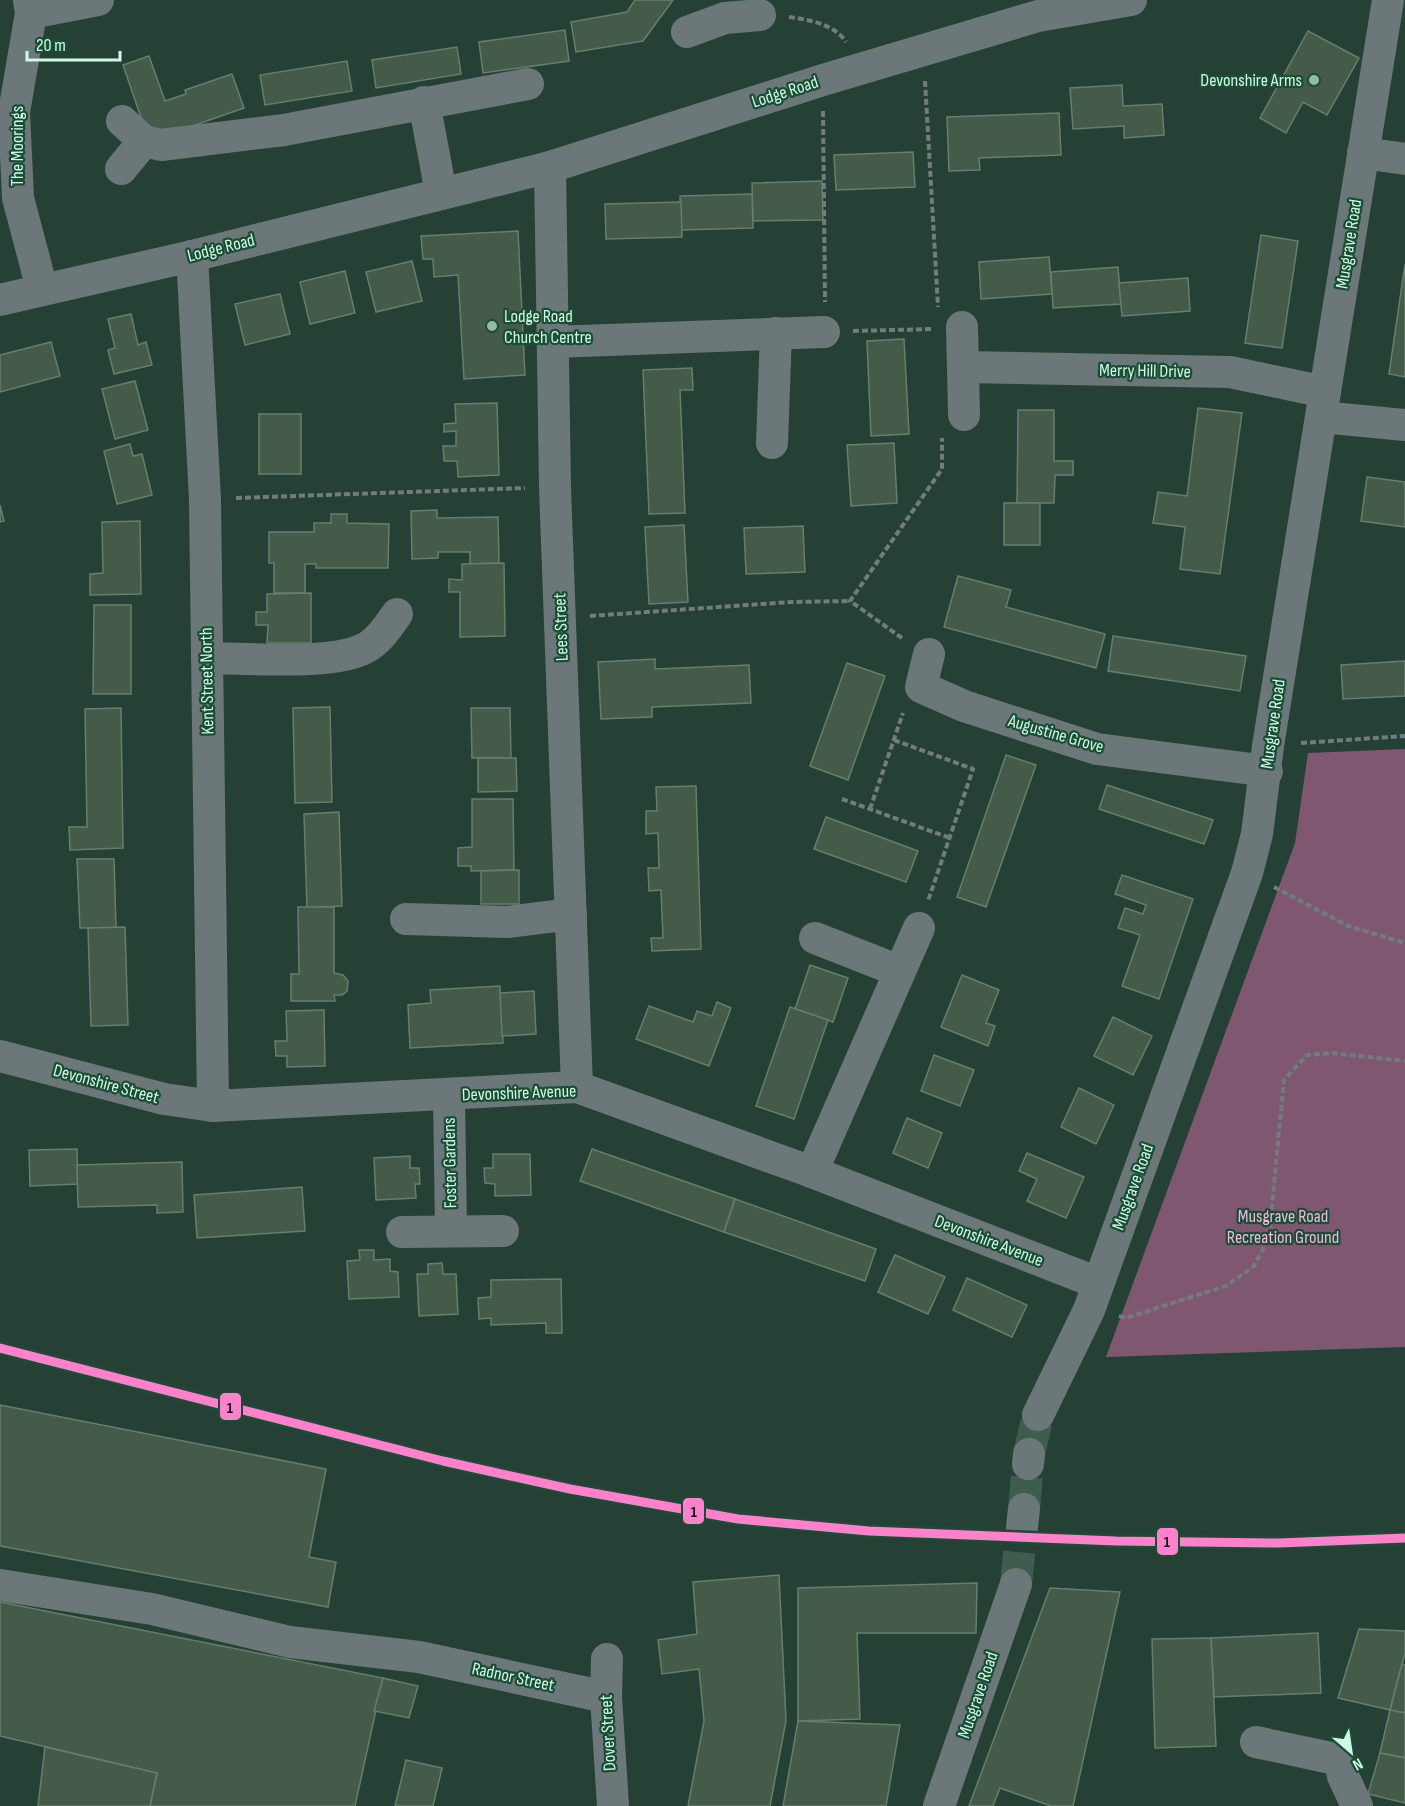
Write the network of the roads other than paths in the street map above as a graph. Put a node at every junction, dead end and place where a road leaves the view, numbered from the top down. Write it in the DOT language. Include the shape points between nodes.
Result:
graph roads {
  1 [pos="98,0"];
  2 [pos="1131,0"];
  3 [pos="1388,0"];
  4 [pos="30,6"];
  5 [pos="1036,8"];
  6 [pos="723,9"];
  7 [pos="760,15"];
  8 [pos="687,32"];
  9 [pos="528,84"];
  10 [pos="424,102"];
  11 [pos="1363,153"];
  12 [pos="1405,159"];
  13 [pos="550,167"];
  14 [pos="121,169"];
  15 [pos="441,193"];
  16 [pos="192,256"];
  17 [pos="42,289"];
  18 [pos="0,300"];
  19 [pos="946,325"];
  20 [pos="825,332"];
  21 [pos="776,333"];
  22 [pos="554,342"];
  23 [pos="963,368"];
  24 [pos="1323,404"];
  25 [pos="953,424"];
  26 [pos="1405,425"];
  27 [pos="772,443"];
  28 [pos="397,614"];
  29 [pos="929,654"];
  30 [pos="207,658"];
  31 [pos="1267,758"];
  32 [pos="571,914"];
  33 [pos="406,919"];
  34 [pos="919,928"];
  35 [pos="815,938"];
  36 [pos="898,971"];
  37 [pos="0,1056"];
  38 [pos="578,1087"];
  39 [pos="449,1096"];
  40 [pos="213,1106"];
  41 [pos="812,1172"];
  42 [pos="451,1231"];
  43 [pos="503,1231"];
  44 [pos="402,1232"];
  45 [pos="1094,1296"];
  46 [pos="1038,1415"];
  47 [pos="1016,1584"];
  48 [pos="0,1585"];
  49 [pos="607,1659"];
  50 [pos="606,1697"];
  51 [pos="1256,1742"];
  52 [pos="613,1806"];
  53 [pos="939,1806"];
  54 [pos="1357,1806"];
  1 -- 4 [label="street"];
  2 -- 5 [label="street, Lodge Road"];
  3 -- 11 [label="street, Musgrave Road"];
  4 -- 17 [label="street, The Moorings" via="14,112 18,198"];
  5 -- 13 [label="street, Lodge Road" via="923,51"];
  6 -- 7 [label="street"];
  6 -- 8 [label="street"];
  9 -- 10 [label="street"];
  10 -- 14 [label="street" via="284,130 161,145 133,131"];
  10 -- 15 [label="street"];
  11 -- 12 [label="street"];
  11 -- 24 [label="street, Musgrave Road"];
  13 -- 15 [label="street, Lodge Road"];
  13 -- 22 [label="street, Lees Street"];
  15 -- 16 [label="street, Lodge Road"];
  16 -- 17 [label="street, Lodge Road"];
  16 -- 30 [label="street, Kent Street North" via="205,499"];
  17 -- 18 [label="street, Lodge Road"];
  19 -- 23 [label="street"];
  20 -- 21 [label="street"];
  21 -- 22 [label="street"];
  21 -- 27 [label="street"];
  22 -- 32 [label="street, Lees Street" via="555,487"];
  23 -- 24 [label="street, Merry Hill Drive" via="1230,372"];
  23 -- 25 [label="street"];
  24 -- 26 [label="street, Merry Hill Drive"];
  24 -- 31 [label="street, Musgrave Road"];
  28 -- 30 [label="street" via="382,635 362,650 329,658"];
  29 -- 31 [label="street, Augustine Grove" via="921,687 964,706 1097,749"];
  30 -- 40 [label="street, Kent Street North"];
  31 -- 45 [label="street, Musgrave Road" via="1257,834 1247,873"];
  32 -- 33 [label="street" via="507,922"];
  32 -- 38 [label="street, Lees Street"];
  34 -- 36 [label="street"];
  35 -- 36 [label="street"];
  36 -- 41 [label="street"];
  37 -- 40 [label="street, Devonshire Street" via="164,1099"];
  38 -- 39 [label="street, Devonshire Avenue"];
  38 -- 41 [label="street, Devonshire Avenue"];
  39 -- 40 [label="street, Devonshire Avenue"];
  39 -- 42 [label="street, Foster Gardens"];
  41 -- 45 [label="street, Devonshire Avenue"];
  42 -- 43 [label="street, Foster Gardens"];
  42 -- 44 [label="street, Foster Gardens"];
  45 -- 46 [label="street, Musgrave Road"];
  47 -- 53 [label="street, Musgrave Road"];
  48 -- 50 [label="street, Radnor Street" via="152,1609 290,1642 419,1657"];
  49 -- 50 [label="street, Dover Street"];
  50 -- 52 [label="street, Dover Street"];
  51 -- 54 [label="street" via="1340,1760 1342,1776"];
}
